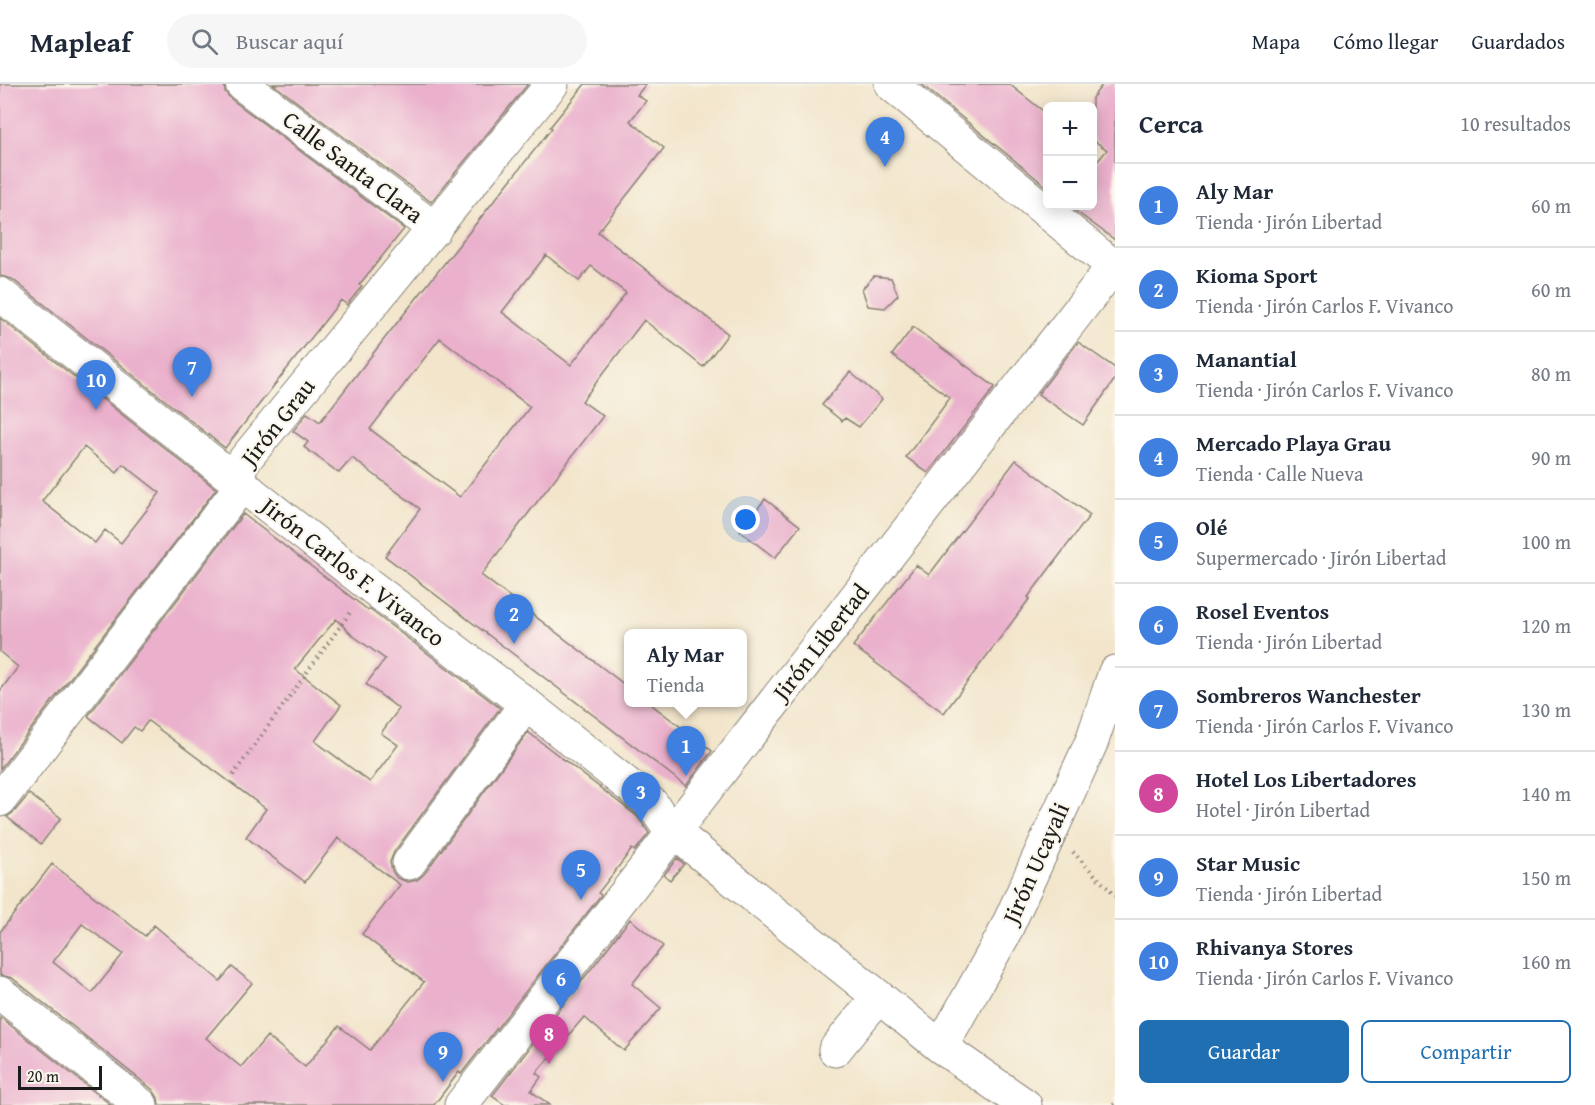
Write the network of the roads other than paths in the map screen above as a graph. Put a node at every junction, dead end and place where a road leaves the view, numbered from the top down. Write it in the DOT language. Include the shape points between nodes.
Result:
graph roads {
  1 [pos="242,84"];
  2 [pos="552,84"];
  3 [pos="891,84"];
  4 [pos="435,229"];
  5 [pos="1114,265"];
  6 [pos="0,294"];
  7 [pos="237,479"];
  8 [pos="1115,672"];
  9 [pos="526,704"];
  10 [pos="0,800"];
  11 [pos="674,832"];
  12 [pos="410,863"];
  13 [pos="0,993"];
  14 [pos="878,997"];
  15 [pos="941,1047"];
  16 [pos="835,1050"];
  17 [pos="141,1105"];
  18 [pos="461,1105"];
  19 [pos="1025,1105"];
  1 -- 4 [label="street, Calle Santa Clara"];
  2 -- 4 [label="street, Jirón Grau"];
  3 -- 5 [label="street"];
  4 -- 7 [label="street, Jirón Grau" via="257,444 242,463"];
  5 -- 11 [label="street, Jirón Libertad"];
  6 -- 7 [label="street, Jirón Carlos F. Vivanco"];
  7 -- 9 [label="street, Jirón Carlos F. Vivanco"];
  7 -- 10 [label="street, Jirón Grau" via="235,494"];
  8 -- 15 [label="street, Jirón Ucayali" via="1092,741 1003,936"];
  9 -- 11 [label="street, Jirón Carlos F. Vivanco" via="652,804"];
  9 -- 12 [label="street"];
  11 -- 14 [label="street"];
  11 -- 18 [label="street, Jirón Libertad"];
  13 -- 17 [label="street"];
  14 -- 15 [label="street"];
  14 -- 16 [label="street"];
  15 -- 19 [label="street"];
}
